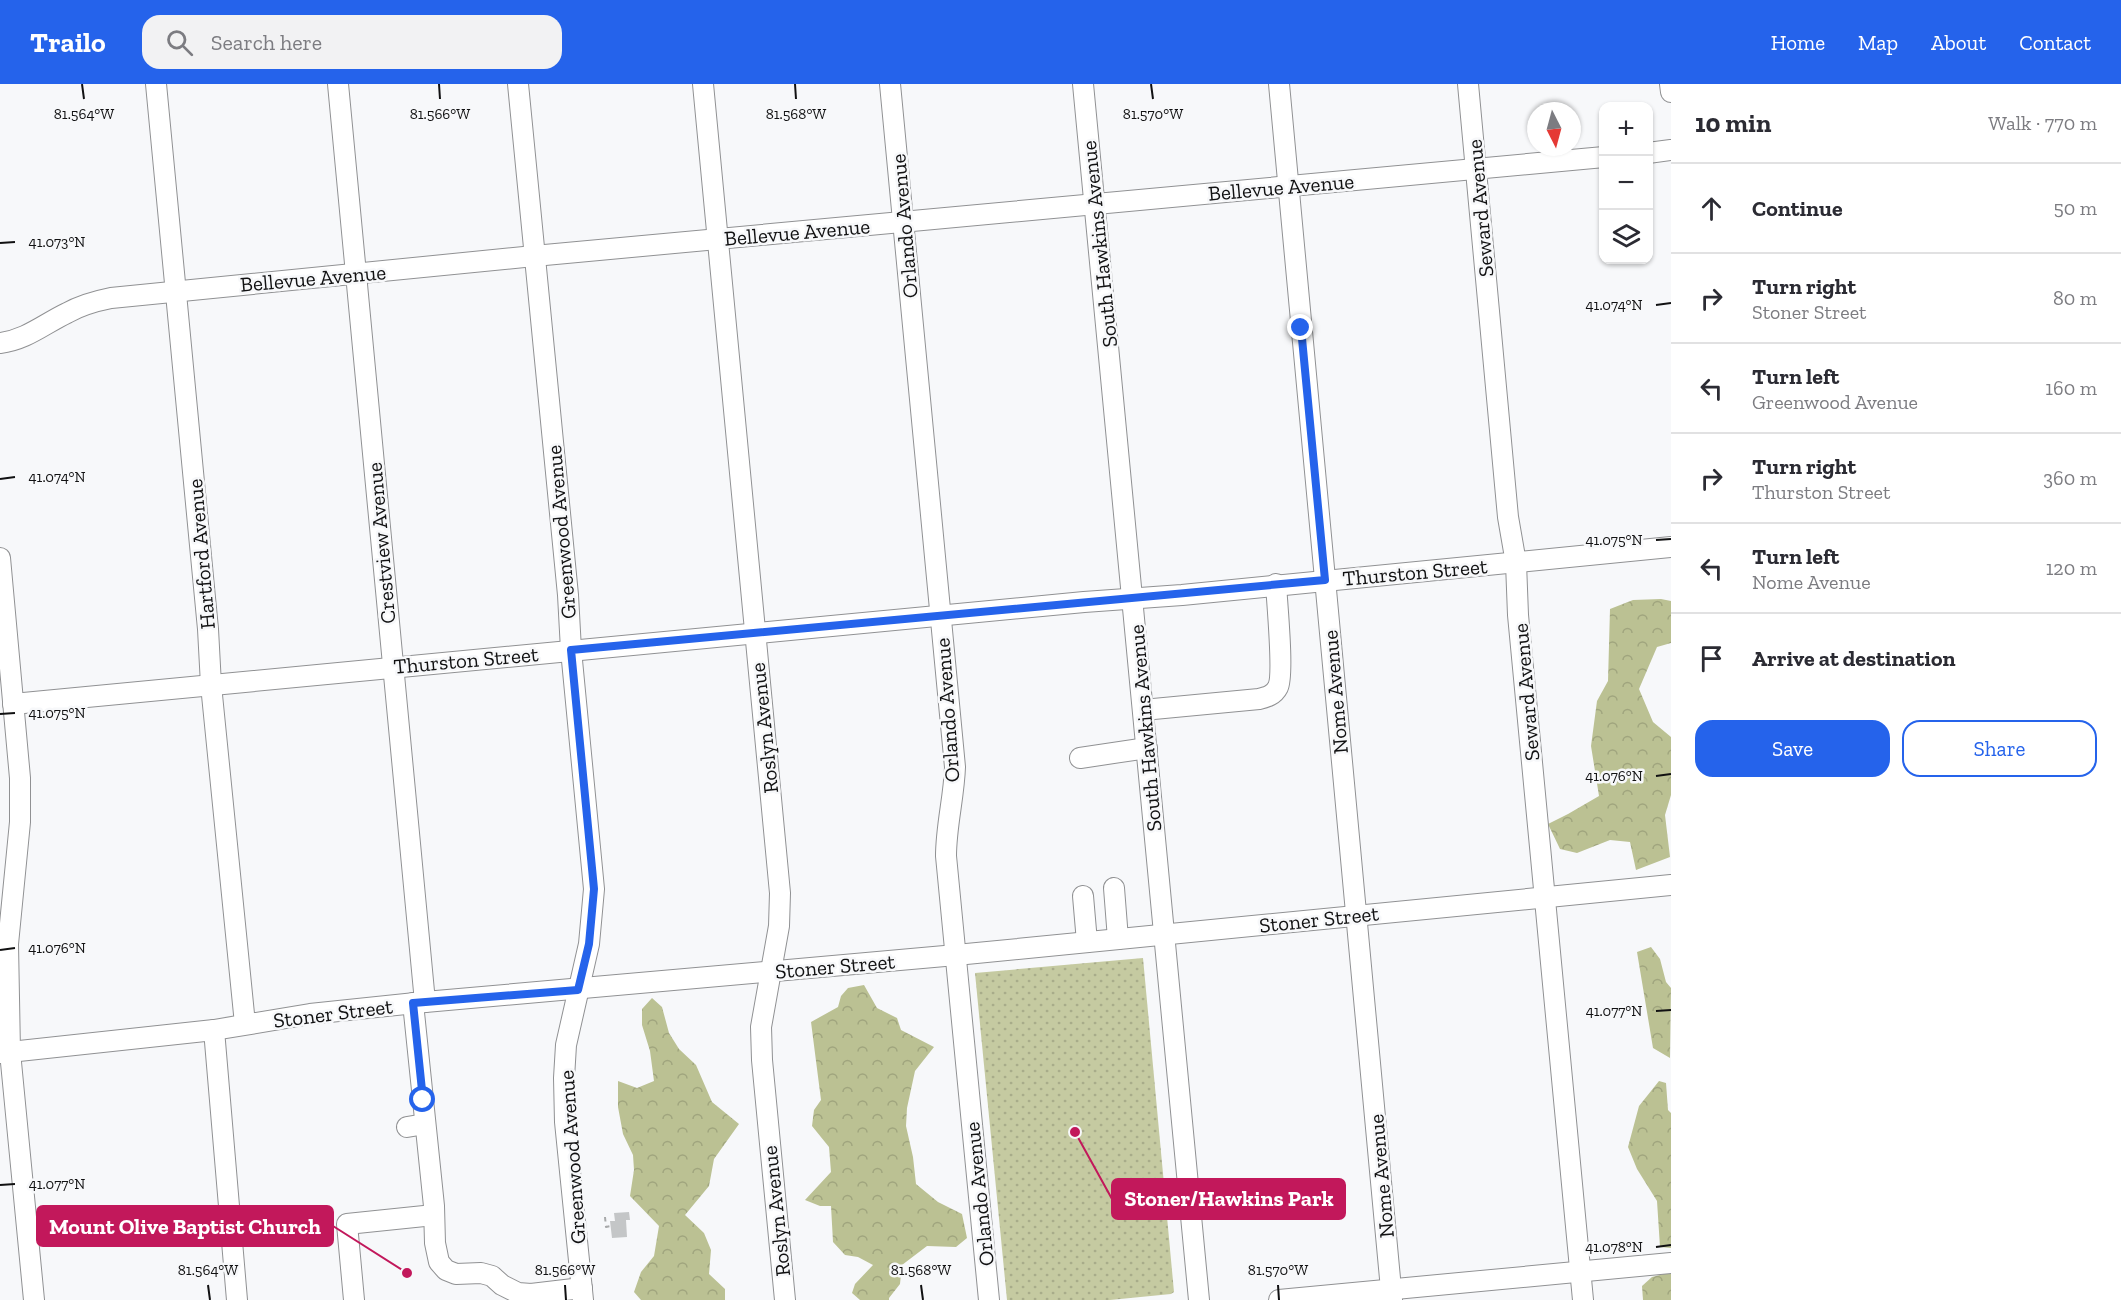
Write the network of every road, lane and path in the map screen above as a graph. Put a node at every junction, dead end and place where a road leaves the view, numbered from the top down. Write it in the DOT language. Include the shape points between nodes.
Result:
graph roads {
  1 [pos="156,84"];
  2 [pos="338,84"];
  3 [pos="518,84"];
  4 [pos="703,84"];
  5 [pos="890,84"];
  6 [pos="1083,84"];
  7 [pos="1279,84"];
  8 [pos="1468,84"];
  9 [pos="1670,84"];
  10 [pos="1671,92"];
  11 [pos="1671,150"];
  12 [pos="1653,152"];
  13 [pos="1599,157"];
  14 [pos="1476,168"];
  15 [pos="1287,186"];
  16 [pos="1095,204"];
  17 [pos="902,222"];
  18 [pos="717,239"];
  19 [pos="534,256"];
  20 [pos="357,274"];
  21 [pos="176,291"];
  22 [pos="0,344"];
  23 [pos="1671,547"];
  24 [pos="0,558"];
  25 [pos="1516,563"];
  26 [pos="1325,580"];
  27 [pos="1276,584"];
  28 [pos="1133,599"];
  29 [pos="940,616"];
  30 [pos="754,632"];
  31 [pos="571,650"];
  32 [pos="393,666"];
  33 [pos="211,684"];
  34 [pos="13,704"];
  35 [pos="1143,710"];
  36 [pos="1147,748"];
  37 [pos="1080,758"];
  38 [pos="1671,885"];
  39 [pos="1114,888"];
  40 [pos="1083,896"];
  41 [pos="1544,897"];
  42 [pos="1356,916"];
  43 [pos="1164,934"];
  44 [pos="1118,939"];
  45 [pos="1087,942"];
  46 [pos="956,956"];
  47 [pos="770,972"];
  48 [pos="578,990"];
  49 [pos="419,1002"];
  50 [pos="245,1024"];
  51 [pos="214,1030"];
  52 [pos="5,1053"];
  53 [pos="434,1215"];
  54 [pos="605,1218"];
  55 [pos="611,1226"];
  56 [pos="1671,1263"];
  57 [pos="1581,1272"];
  58 [pos="582,1294"];
  59 [pos="1392,1295"];
  60 [pos="34,1300"];
  61 [pos="237,1300"];
  62 [pos="354,1300"];
  63 [pos="785,1300"];
  64 [pos="989,1300"];
  65 [pos="1199,1300"];
  66 [pos="1280,1300"];
  67 [pos="1583,1300"];
  1 -- 21 [label="street, Hartford Avenue"];
  2 -- 20 [label="street, Crestview Avenue"];
  3 -- 19 [label="street, Greenwood Avenue"];
  4 -- 18 [label="street, Roslyn Avenue"];
  5 -- 17 [label="street, Orlando Avenue"];
  6 -- 16 [label="street, South Hawkins Avenue"];
  7 -- 15 [label="street, Nome Avenue"];
  8 -- 14 [label="street, Seward Avenue"];
  9 -- 10 [label="street"];
  11 -- 12 [label="street"];
  13 -- 14 [label="street, Bellevue Avenue"];
  14 -- 15 [label="street, Bellevue Avenue"];
  14 -- 25 [label="street, Seward Avenue" via="1508,517"];
  15 -- 16 [label="street, Bellevue Avenue"];
  15 -- 26 [label="street, Nome Avenue"];
  16 -- 17 [label="street, Bellevue Avenue"];
  16 -- 28 [label="street, South Hawkins Avenue"];
  17 -- 18 [label="street, Bellevue Avenue"];
  17 -- 29 [label="street, Orlando Avenue"];
  18 -- 19 [label="street, Bellevue Avenue"];
  18 -- 30 [label="street, Roslyn Avenue"];
  19 -- 20 [label="street, Bellevue Avenue"];
  19 -- 31 [label="street, Greenwood Avenue"];
  20 -- 21 [label="street, Bellevue Avenue"];
  20 -- 32 [label="street, Crestview Avenue"];
  21 -- 22 [label="street, Bellevue Avenue" via="90,303 27,336"];
  21 -- 33 [label="street, Hartford Avenue"];
  23 -- 25 [label="street, Thurston Street"];
  24 -- 34 [label="street"];
  25 -- 26 [label="street, Thurston Street"];
  25 -- 41 [label="street, Seward Avenue"];
  26 -- 27 [label="street, Thurston Street"];
  26 -- 42 [label="street, Nome Avenue"];
  27 -- 28 [label="street, Thurston Street"];
  27 -- 35 [label="street" via="1280,674 1278,688 1270,696"];
  28 -- 29 [label="street, Thurston Street"];
  28 -- 35 [label="street, South Hawkins Avenue"];
  29 -- 30 [label="street, Thurston Street"];
  29 -- 46 [label="street, Orlando Avenue" via="955,767 946,856"];
  30 -- 31 [label="street, Thurston Street"];
  30 -- 47 [label="street, Roslyn Avenue" via="780,893 779,927"];
  31 -- 32 [label="street, Thurston Street"];
  31 -- 48 [label="street, Greenwood Avenue" via="594,889 589,944"];
  32 -- 33 [label="street, Thurston Street"];
  32 -- 49 [label="street, Crestview Avenue"];
  33 -- 34 [label="street, Thurston Street"];
  33 -- 50 [label="street, Hartford Avenue"];
  34 -- 52 [label="street" via="20,822 8,944"];
  35 -- 36 [label="street, South Hawkins Avenue"];
  36 -- 37 [label="street"];
  36 -- 43 [label="street, South Hawkins Avenue"];
  38 -- 41 [label="street, Stoner Street"];
  39 -- 44 [label="street"];
  40 -- 45 [label="street"];
  41 -- 42 [label="street, Stoner Street"];
  41 -- 57 [label="street, Seward Avenue"];
  42 -- 43 [label="street, Stoner Street"];
  42 -- 59 [label="street, Nome Avenue"];
  43 -- 44 [label="street, Stoner Street"];
  43 -- 65 [label="street, South Hawkins Avenue"];
  44 -- 45 [label="street, Stoner Street"];
  45 -- 46 [label="street, Stoner Street"];
  46 -- 47 [label="street, Stoner Street"];
  46 -- 64 [label="street, Orlando Avenue"];
  47 -- 48 [label="street, Stoner Street"];
  47 -- 63 [label="street, Roslyn Avenue" via="761,1027 762,1060"];
  48 -- 49 [label="street, Stoner Street"];
  48 -- 58 [label="street, Greenwood Avenue" via="566,1045 564,1078"];
  49 -- 50 [label="street, Stoner Street"];
  49 -- 53 [label="street, Crestview Avenue" via="416,1126"];
  50 -- 51 [label="street, Stoner Street"];
  51 -- 52 [label="street, Stoner Street"];
  51 -- 61 [label="street"];
  52 -- 60 [label="street"];
  53 -- 58 [label="street, Crestview Avenue" via="439,1262 446,1270 492,1276 518,1293"];
  53 -- 62 [label="street" via="347,1224"];
  54 -- 55 [label="path" via="606,1227"];
  56 -- 57 [label="street"];
  57 -- 59 [label="street"];
  57 -- 67 [label="street, Seward Avenue"];
  59 -- 66 [label="street"];
}
